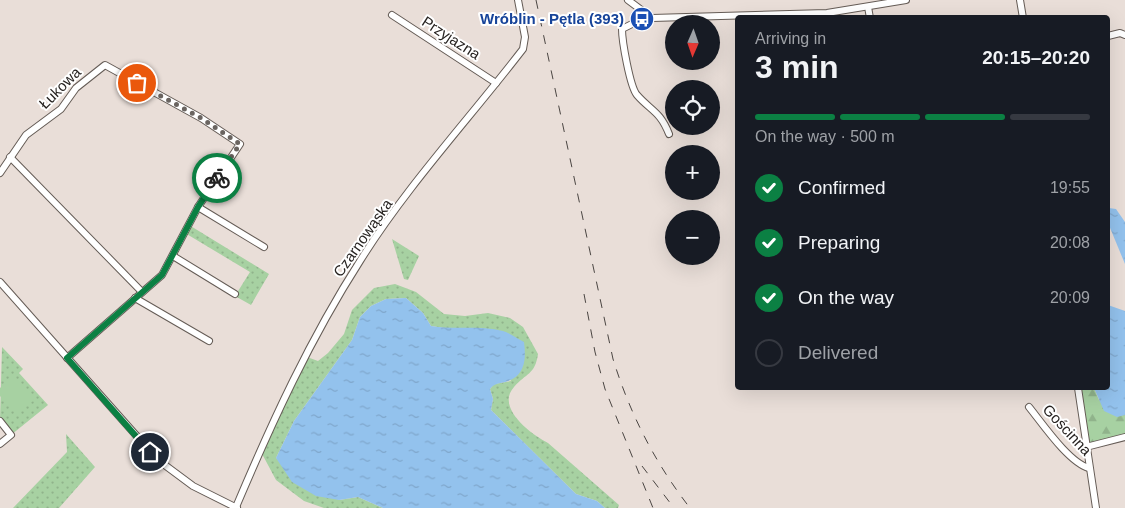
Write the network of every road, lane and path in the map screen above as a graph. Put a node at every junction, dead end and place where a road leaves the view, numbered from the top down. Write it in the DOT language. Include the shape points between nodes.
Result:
graph roads {
  1 [pos="518,0"];
  2 [pos="628,0"];
  3 [pos="906,0"];
  4 [pos="1020,0"];
  5 [pos="868,6"];
  6 [pos="392,15"];
  7 [pos="757,15"];
  8 [pos="870,15"];
  9 [pos="1022,15"];
  10 [pos="735,16"];
  11 [pos="652,18"];
  12 [pos="1125,35"];
  13 [pos="1110,36"];
  14 [pos="496,83"];
  15 [pos="665,124"];
  16 [pos="10,157"];
  17 [pos="0,173"];
  18 [pos="198,207"];
  19 [pos="264,247"];
  20 [pos="173,256"];
  21 [pos="0,282"];
  22 [pos="142,292"];
  23 [pos="234,294"];
  24 [pos="135,298"];
  25 [pos="209,341"];
  26 [pos="67,358"];
  27 [pos="1078,390"];
  28 [pos="1029,407"];
  29 [pos="0,422"];
  30 [pos="1125,436"];
  31 [pos="0,444"];
  32 [pos="1086,447"];
  33 [pos="1089,468"];
  34 [pos="237,508"];
  35 [pos="1096,508"];
  1 -- 14 [label="street, Czarnowąska" via="524,46"];
  2 -- 11 [label="street"];
  3 -- 5 [label="street"];
  4 -- 9 [label="street"];
  5 -- 7 [label="street" via="827,13"];
  5 -- 8 [label="street"];
  6 -- 14 [label="street, Przyjazna"];
  10 -- 11 [label="street"];
  11 -- 15 [label="street" via="622,29 622,42 635,94"];
  12 -- 13 [label="street"];
  14 -- 34 [label="street, Czarnowąska" via="360,260 286,392"];
  16 -- 17 [label="street, Łukowa"];
  16 -- 18 [label="street, Łukowa" via="26,135 61,109 76,88 105,65 201,118 240,144"];
  16 -- 22 [label="street"];
  18 -- 19 [label="street"];
  18 -- 20 [label="street"];
  20 -- 22 [label="street" via="162,275"];
  20 -- 23 [label="street"];
  21 -- 26 [label="street"];
  22 -- 24 [label="street"];
  24 -- 25 [label="street"];
  24 -- 26 [label="street"];
  26 -- 34 [label="street" via="158,460 189,483"];
  27 -- 32 [label="street"];
  28 -- 33 [label="street, Gościnna" via="1060,444 1082,466"];
  29 -- 31 [label="street" via="11,435"];
  30 -- 32 [label="street"];
  32 -- 33 [label="street"];
  33 -- 35 [label="street"];
}
